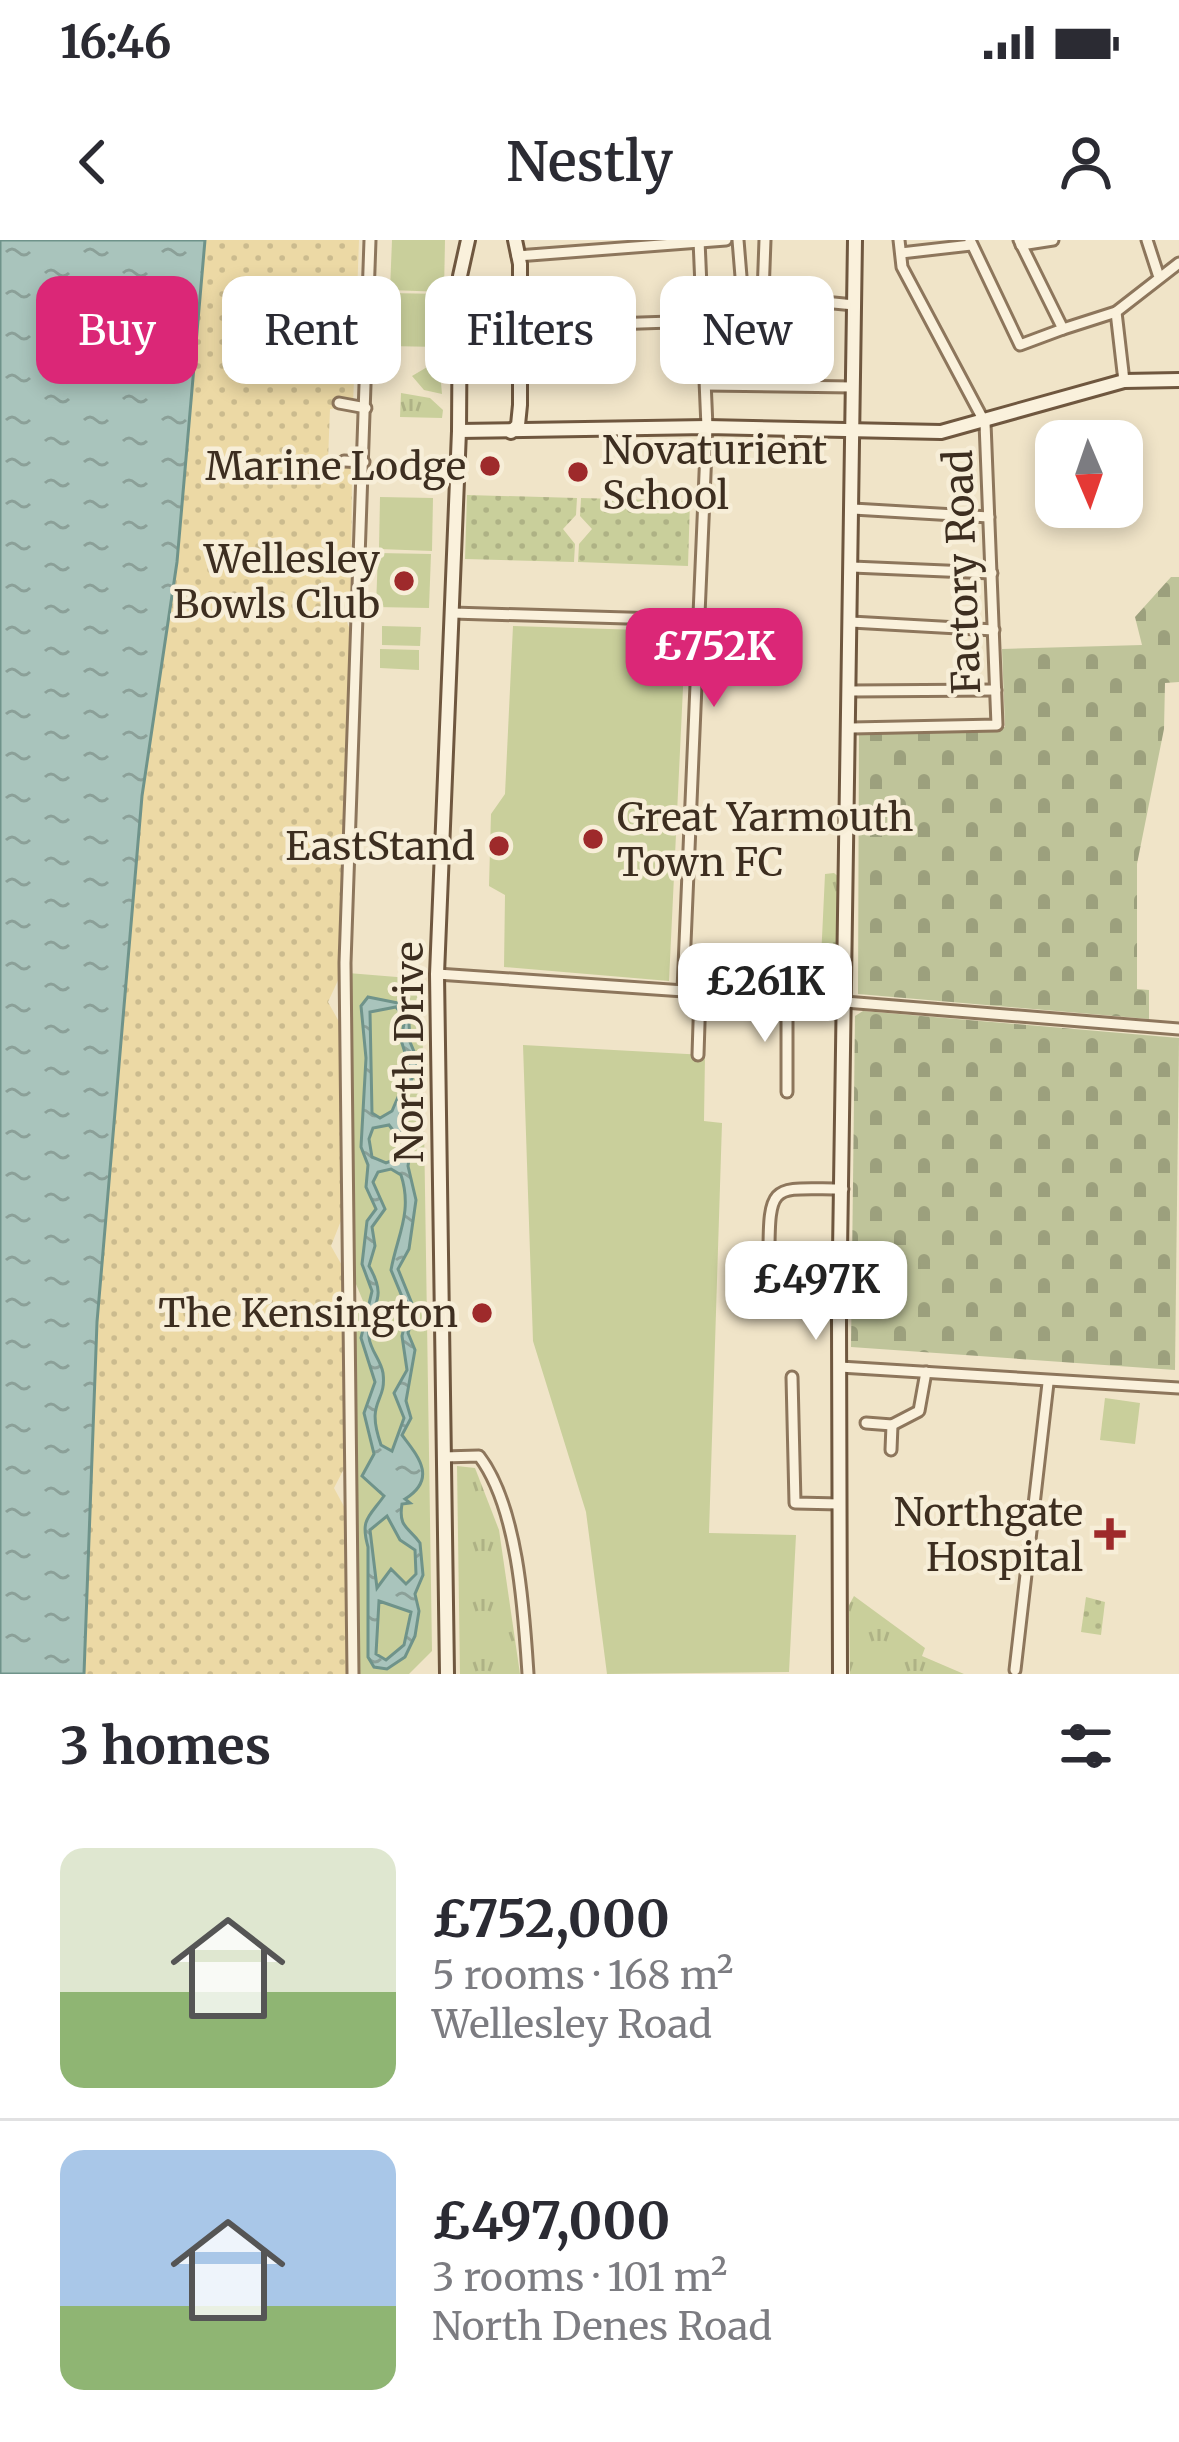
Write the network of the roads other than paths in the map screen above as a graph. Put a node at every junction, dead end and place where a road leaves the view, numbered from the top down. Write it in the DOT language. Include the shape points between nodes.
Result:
graph roads {
  1 [pos="370,240"];
  2 [pos="468,240"];
  3 [pos="515,240"];
  4 [pos="726,240"];
  5 [pos="738,240"];
  6 [pos="765,240"];
  7 [pos="854,240"];
  8 [pos="899,240"];
  9 [pos="1053,240"];
  10 [pos="1147,240"];
  11 [pos="699,241"];
  12 [pos="972,246"];
  13 [pos="1022,247"];
  14 [pos="901,253"];
  15 [pos="517,256"];
  16 [pos="1179,263"];
  17 [pos="1158,274"];
  18 [pos="518,276"];
  19 [pos="700,276"];
  20 [pos="741,276"];
  21 [pos="765,276"];
  22 [pos="834,303"];
  23 [pos="854,305"];
  24 [pos="1116,312"];
  25 [pos="1063,329"];
  26 [pos="1179,380"];
  27 [pos="1124,381"];
  28 [pos="520,384"];
  29 [pos="743,384"];
  30 [pos="811,384"];
  31 [pos="706,385"];
  32 [pos="853,387"];
  33 [pos="339,403"];
  34 [pos="520,405"];
  35 [pos="366,408"];
  36 [pos="981,417"];
  37 [pos="707,427"];
  38 [pos="790,428"];
  39 [pos="554,429"];
  40 [pos="853,429"];
  41 [pos="459,431"];
  42 [pos="509,433"];
  43 [pos="806,452"];
  44 [pos="344,461"];
  45 [pos="364,462"];
  46 [pos="853,509"];
  47 [pos="989,517"];
  48 [pos="852,567"];
  49 [pos="992,573"];
  50 [pos="452,613"];
  51 [pos="695,620"];
  52 [pos="851,622"];
  53 [pos="994,630"];
  54 [pos="996,690"];
  55 [pos="852,691"];
  56 [pos="852,728"];
  57 [pos="436,974"];
  58 [pos="682,990"];
  59 [pos="700,992"];
  60 [pos="787,998"];
  61 [pos="845,998"];
  62 [pos="1179,1029"];
  63 [pos="698,1054"];
  64 [pos="787,1092"];
  65 [pos="843,1189"];
  66 [pos="769,1253"];
  67 [pos="840,1367"];
  68 [pos="926,1372"];
  69 [pos="792,1377"];
  70 [pos="1048,1383"];
  71 [pos="1179,1388"];
  72 [pos="866,1423"];
  73 [pos="892,1425"];
  74 [pos="891,1450"];
  75 [pos="442,1456"];
  76 [pos="840,1504"];
  77 [pos="1016,1670"];
  78 [pos="353,1674"];
  79 [pos="447,1674"];
  80 [pos="528,1674"];
  81 [pos="840,1674"];
  1 -- 35 [label="street"];
  2 -- 41 [label="street, North Drive" via="460,276"];
  3 -- 15 [label="street"];
  4 -- 11 [label="street"];
  5 -- 20 [label="street"];
  6 -- 21 [label="street"];
  7 -- 23 [label="street"];
  8 -- 14 [label="street"];
  9 -- 13 [label="street"];
  10 -- 17 [label="street"];
  11 -- 15 [label="street"];
  11 -- 19 [label="street"];
  12 -- 14 [label="street"];
  12 -- 25 [label="street" via="1020,345"];
  13 -- 25 [label="street"];
  14 -- 36 [label="street"];
  15 -- 18 [label="street"];
  16 -- 17 [label="street"];
  17 -- 24 [label="street"];
  22 -- 23 [label="street"];
  23 -- 32 [label="street"];
  24 -- 25 [label="street"];
  24 -- 27 [label="street"];
  26 -- 27 [label="street"];
  27 -- 36 [label="street"];
  28 -- 34 [label="street"];
  29 -- 31 [label="street"];
  30 -- 32 [label="street"];
  31 -- 37 [label="street"];
  32 -- 40 [label="street"];
  33 -- 35 [label="street"];
  34 -- 39 [label="street" via="531,427"];
  34 -- 42 [label="street"];
  35 -- 45 [label="street"];
  36 -- 40 [label="street" via="941,431"];
  36 -- 47 [label="street, Factory Road"];
  37 -- 38 [label="street"];
  37 -- 39 [label="street"];
  37 -- 51 [label="street"];
  38 -- 40 [label="street"];
  38 -- 43 [label="street" via="790,452"];
  39 -- 42 [label="street"];
  40 -- 46 [label="street"];
  41 -- 42 [label="street"];
  41 -- 50 [label="street, North Drive"];
  44 -- 45 [label="street"];
  45 -- 78 [label="street" via="345,956"];
  46 -- 47 [label="street"];
  46 -- 48 [label="street"];
  47 -- 49 [label="street, Factory Road"];
  48 -- 49 [label="street"];
  48 -- 52 [label="street"];
  49 -- 53 [label="street, Factory Road"];
  50 -- 51 [label="street"];
  50 -- 57 [label="street, North Drive"];
  51 -- 58 [label="street"];
  52 -- 53 [label="street"];
  52 -- 55 [label="street"];
  53 -- 54 [label="street, Factory Road"];
  54 -- 55 [label="street"];
  54 -- 56 [label="street, Factory Road" via="997,725"];
  55 -- 56 [label="street"];
  56 -- 61 [label="street"];
  57 -- 58 [label="street"];
  57 -- 75 [label="street, North Drive"];
  58 -- 59 [label="street"];
  59 -- 60 [label="street"];
  59 -- 63 [label="street"];
  60 -- 61 [label="street"];
  60 -- 64 [label="street"];
  61 -- 62 [label="street"];
  61 -- 65 [label="street"];
  65 -- 66 [label="street" via="776,1195"];
  65 -- 67 [label="street"];
  67 -- 68 [label="street"];
  67 -- 76 [label="street"];
  68 -- 70 [label="street"];
  68 -- 73 [label="street" via="922,1406"];
  69 -- 76 [label="street" via="795,1503"];
  70 -- 71 [label="street"];
  70 -- 77 [label="street"];
  72 -- 73 [label="street"];
  73 -- 74 [label="street"];
  75 -- 79 [label="street, North Drive"];
  75 -- 80 [label="street" via="479,1456 493,1481 520,1586"];
  76 -- 81 [label="street"];
}
